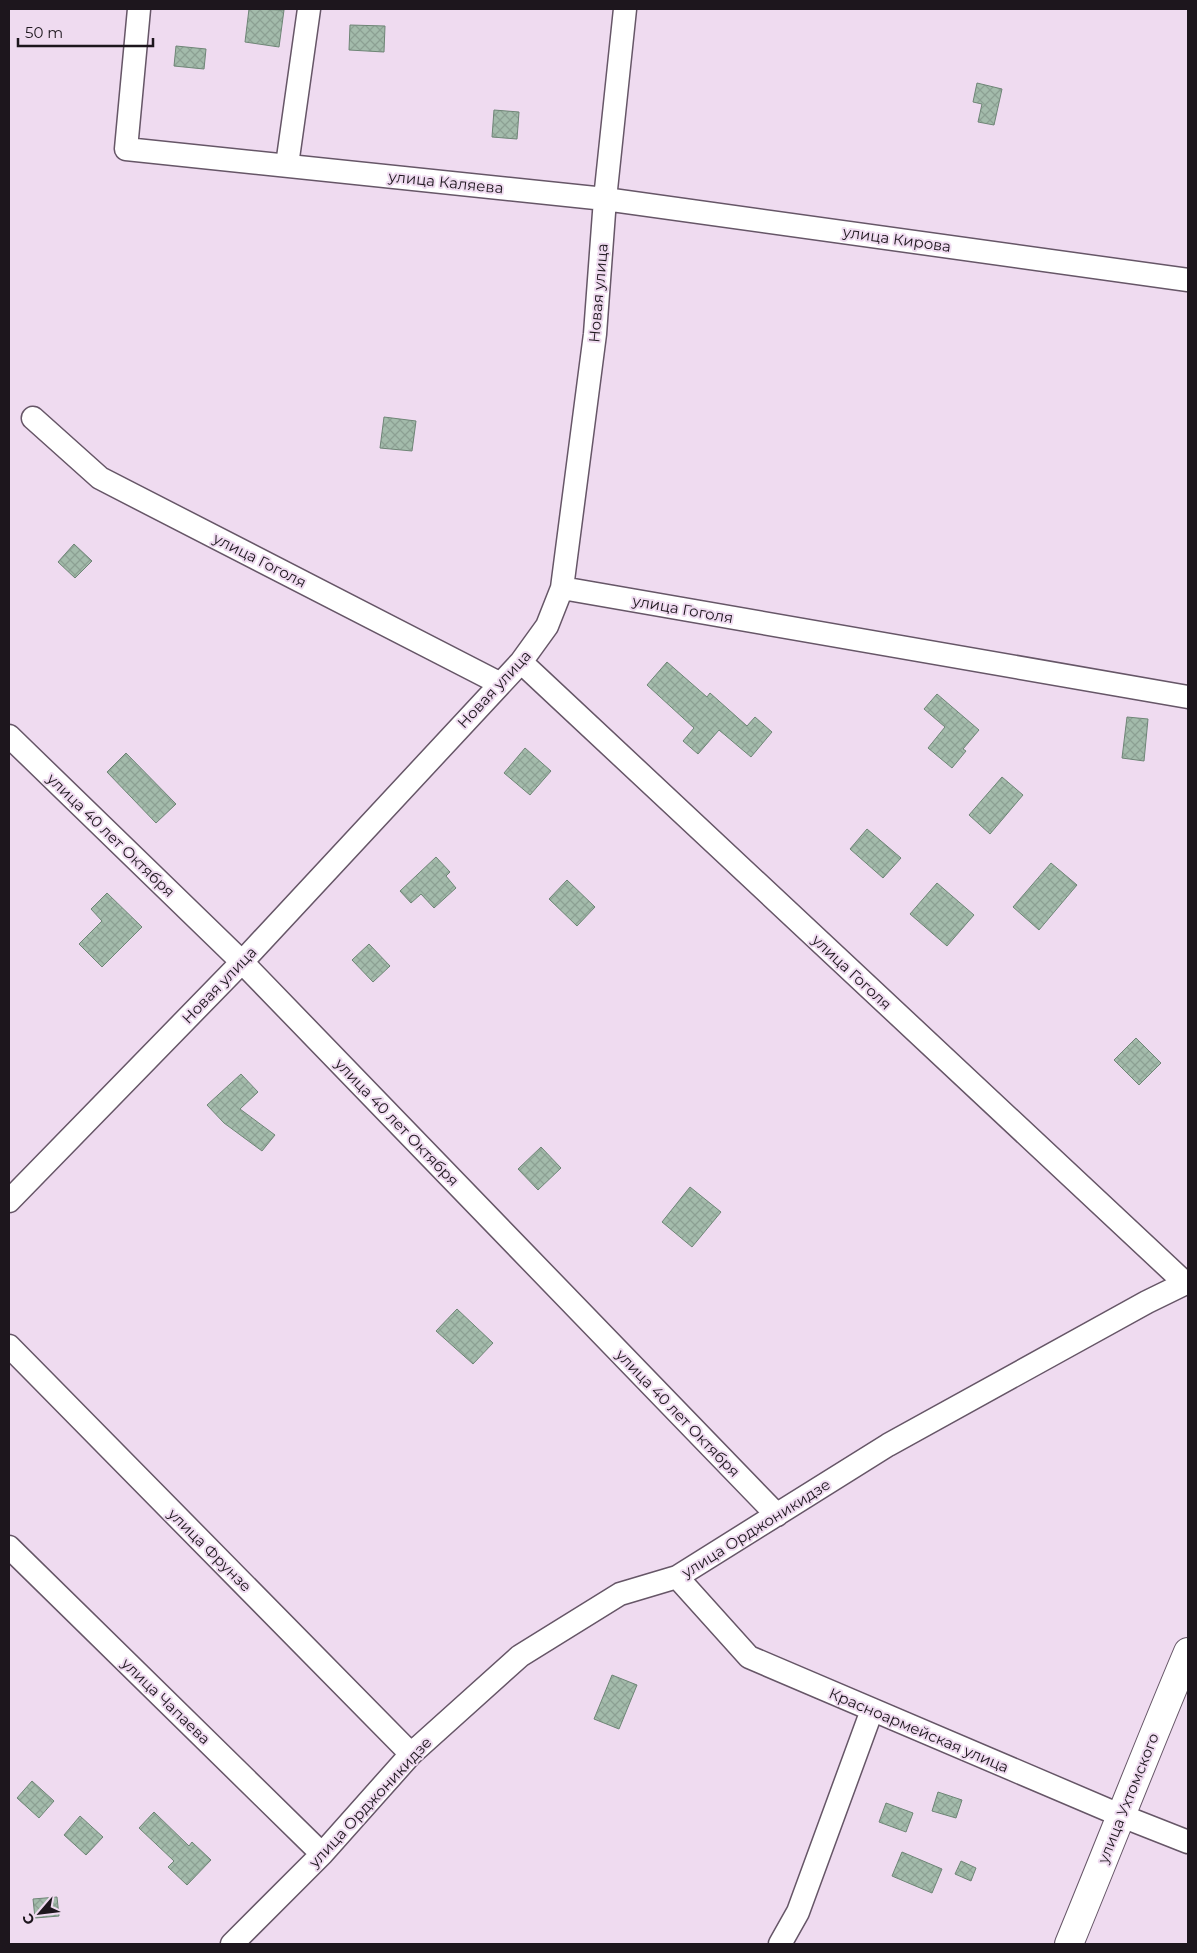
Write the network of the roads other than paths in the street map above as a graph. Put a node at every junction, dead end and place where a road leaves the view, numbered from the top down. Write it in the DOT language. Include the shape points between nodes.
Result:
graph roads {
  1 [pos="139,9"];
  2 [pos="309,9"];
  3 [pos="625,9"];
  4 [pos="287,165"];
  5 [pos="605,199"];
  6 [pos="1188,280"];
  7 [pos="33,418"];
  8 [pos="562,588"];
  9 [pos="521,662"];
  10 [pos="499,683"];
  11 [pos="1188,697"];
  12 [pos="9,736"];
  13 [pos="242,962"];
  14 [pos="9,1201"];
  15 [pos="1186,1282"];
  16 [pos="9,1346"];
  17 [pos="777,1516"];
  18 [pos="9,1547"];
  19 [pos="677,1577"];
  20 [pos="1188,1652"];
  21 [pos="872,1710"];
  22 [pos="411,1754"];
  23 [pos="1122,1816"];
  24 [pos="1188,1842"];
  25 [pos="322,1854"];
  26 [pos="232,1944"];
  27 [pos="780,1944"];
  28 [pos="1069,1944"];
  1 -- 4 [label="street, улица Каляева" via="126,148"];
  2 -- 4 [label="street"];
  3 -- 5 [label="street, Новая улица"];
  4 -- 5 [label="street, улица Каляева"];
  5 -- 6 [label="street, улица Кирова"];
  5 -- 8 [label="street, Новая улица" via="595,334"];
  7 -- 10 [label="street, улица Гоголя" via="100,478"];
  8 -- 9 [label="street, Новая улица" via="547,626"];
  8 -- 11 [label="street, улица Гоголя"];
  9 -- 10 [label="street, Новая улица"];
  9 -- 15 [label="street, улица Гоголя"];
  10 -- 13 [label="street, Новая улица"];
  12 -- 13 [label="street, улица 40 лет Октября"];
  13 -- 14 [label="street, Новая улица"];
  13 -- 17 [label="street, улица 40 лет Октября"];
  15 -- 17 [label="street, улица Орджоникидзе" via="888,1445"];
  16 -- 22 [label="street, улица Фрунзе"];
  17 -- 19 [label="street, улица Орджоникидзе"];
  18 -- 25 [label="street, улица Чапаева"];
  19 -- 21 [label="street, Красноармейская улица" via="749,1657"];
  19 -- 22 [label="street, улица Орджоникидзе" via="620,1594 520,1656"];
  20 -- 23 [label="main road, улица Ухтомского"];
  21 -- 23 [label="street, Красноармейская улица"];
  21 -- 27 [label="street" via="798,1912"];
  22 -- 25 [label="street, улица Орджоникидзе"];
  23 -- 24 [label="street, Красноармейская улица"];
  23 -- 28 [label="main road, улица Ухтомского"];
  25 -- 26 [label="street, улица Орджоникидзе"];
}
